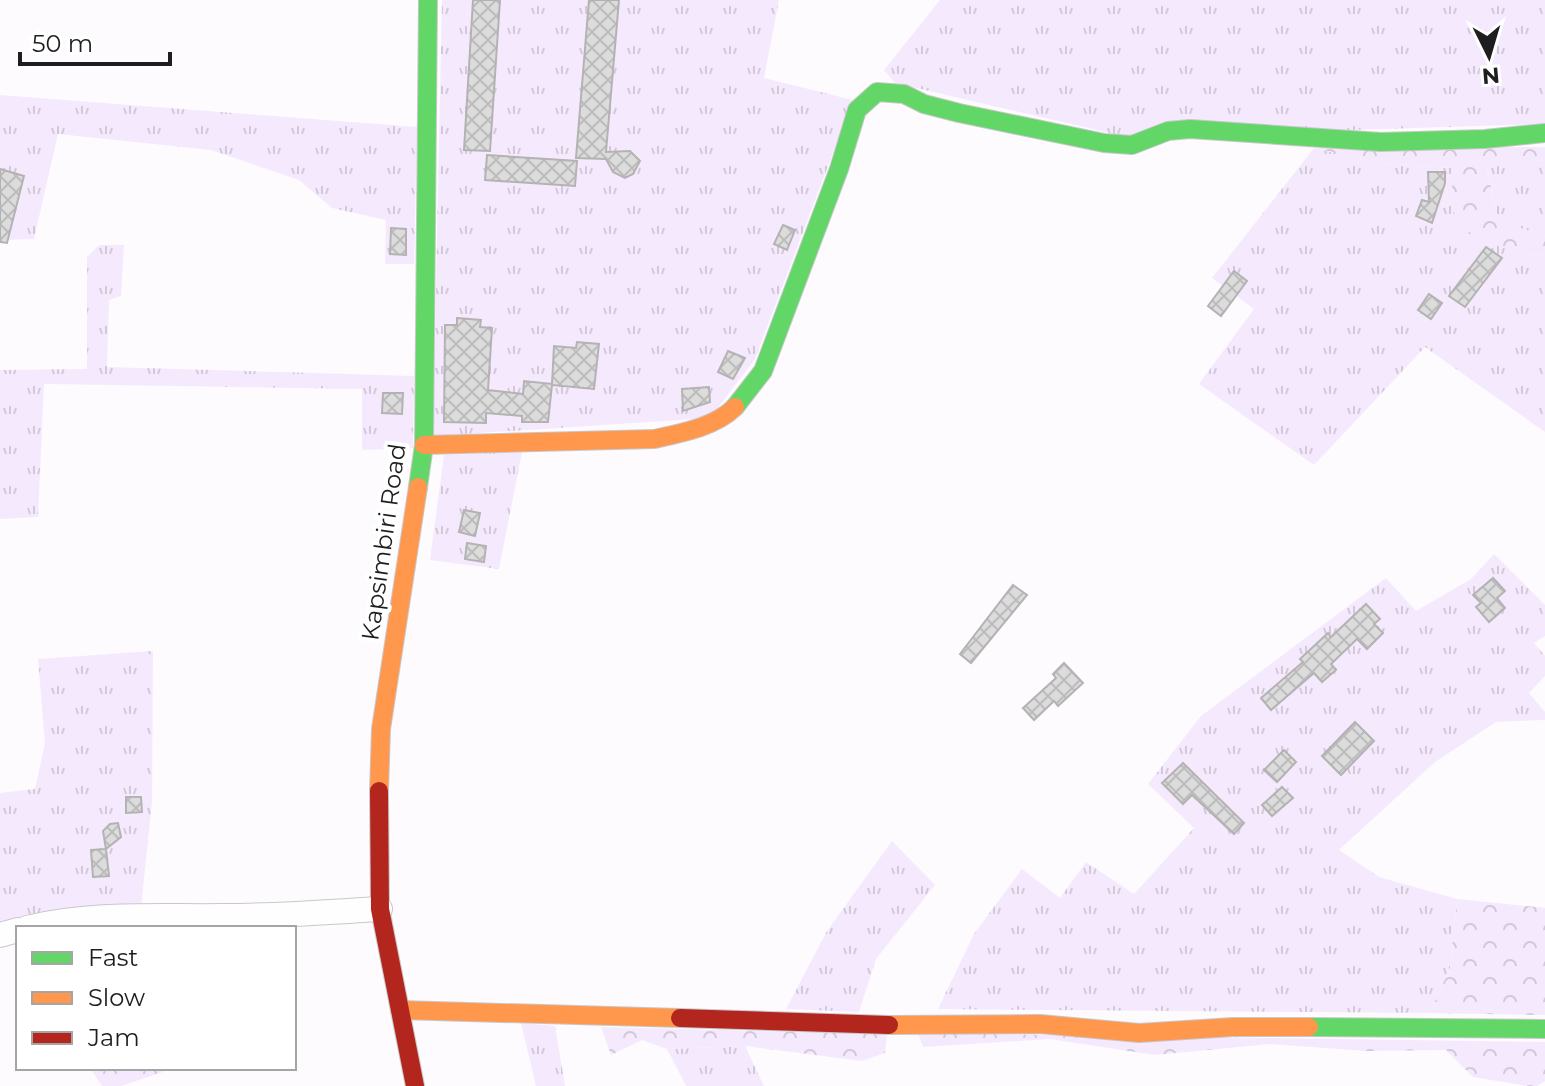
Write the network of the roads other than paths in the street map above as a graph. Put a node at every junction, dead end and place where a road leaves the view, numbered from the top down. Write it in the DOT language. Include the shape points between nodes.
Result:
graph roads {
  1 [pos="428,0"];
  2 [pos="1545,133"];
  3 [pos="424,445"];
  4 [pos="380,909"];
  5 [pos="35,926"];
  6 [pos="400,1010"];
  7 [pos="1545,1029"];
  8 [pos="415,1086"];
  1 -- 3 [label="street, Kapsimbiri Road"];
  2 -- 3 [label="street" via="1381,142 1190,129 1132,145 877,92 857,110 763,371 724,418 654,439"];
  3 -- 4 [label="street, Kapsimbiri Road" via="381,729"];
  4 -- 5 [label="street" via="140,916"];
  4 -- 6 [label="street, Kapsimbiri Road"];
  6 -- 7 [label="street" via="897,1025 1040,1024 1139,1033 1233,1027"];
  6 -- 8 [label="street, Kapsimbiri Road"];
}
